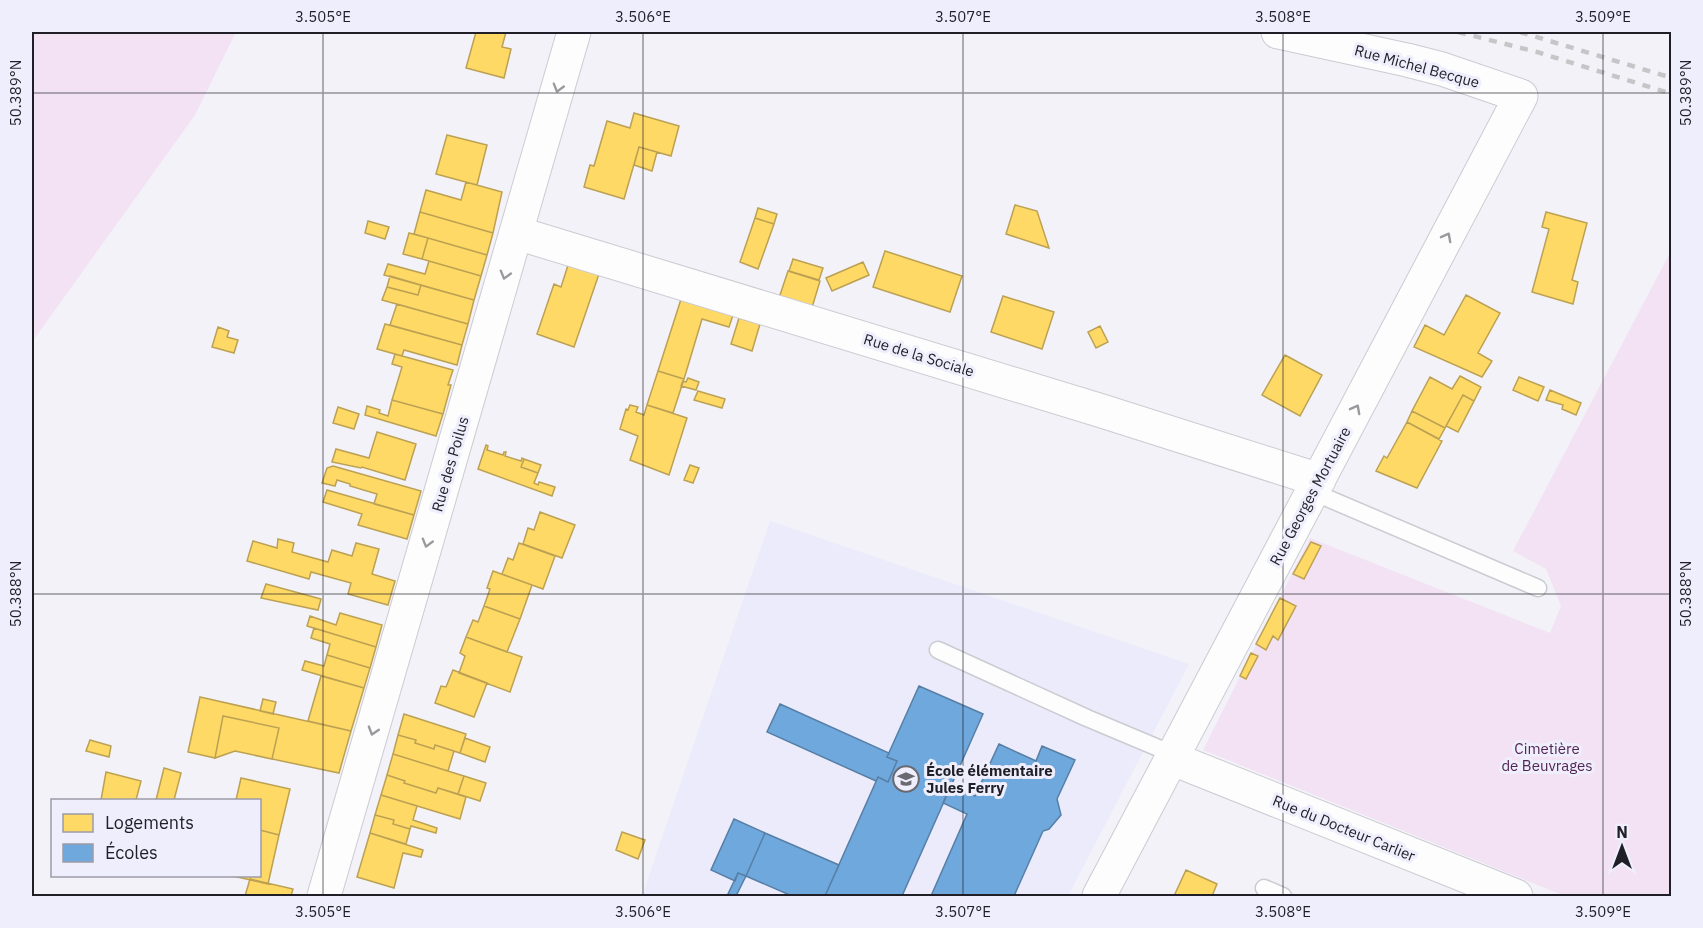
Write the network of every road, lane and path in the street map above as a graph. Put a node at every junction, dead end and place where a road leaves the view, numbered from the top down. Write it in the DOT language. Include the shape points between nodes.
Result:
graph roads {
  1 [pos="574,32"];
  2 [pos="1278,32"];
  3 [pos="1521,96"];
  4 [pos="517,232"];
  5 [pos="1316,486"];
  6 [pos="1538,588"];
  7 [pos="938,650"];
  8 [pos="1174,757"];
  9 [pos="1264,888"];
  10 [pos="324,897"];
  11 [pos="1099,897"];
  12 [pos="1283,897"];
  13 [pos="1516,897"];
  1 -- 4 [label="street, Rue des Poilus, one-way"];
  2 -- 3 [label="street, Rue Michel Becque" via="1425,64"];
  5 -- 3 [label="street, Rue Georges Mortuaire, one-way"];
  4 -- 5 [label="street, Rue de la Sociale" via="1102,411"];
  4 -- 10 [label="street, Rue des Poilus, one-way"];
  5 -- 6 [label="lane"];
  5 -- 8 [label="street, Rue Georges Mortuaire"];
  7 -- 8 [label="lane"];
  8 -- 11 [label="street, Rue Georges Mortuaire"];
  8 -- 13 [label="street, Rue du Docteur Carlier"];
  9 -- 12 [label="lane"];
}
